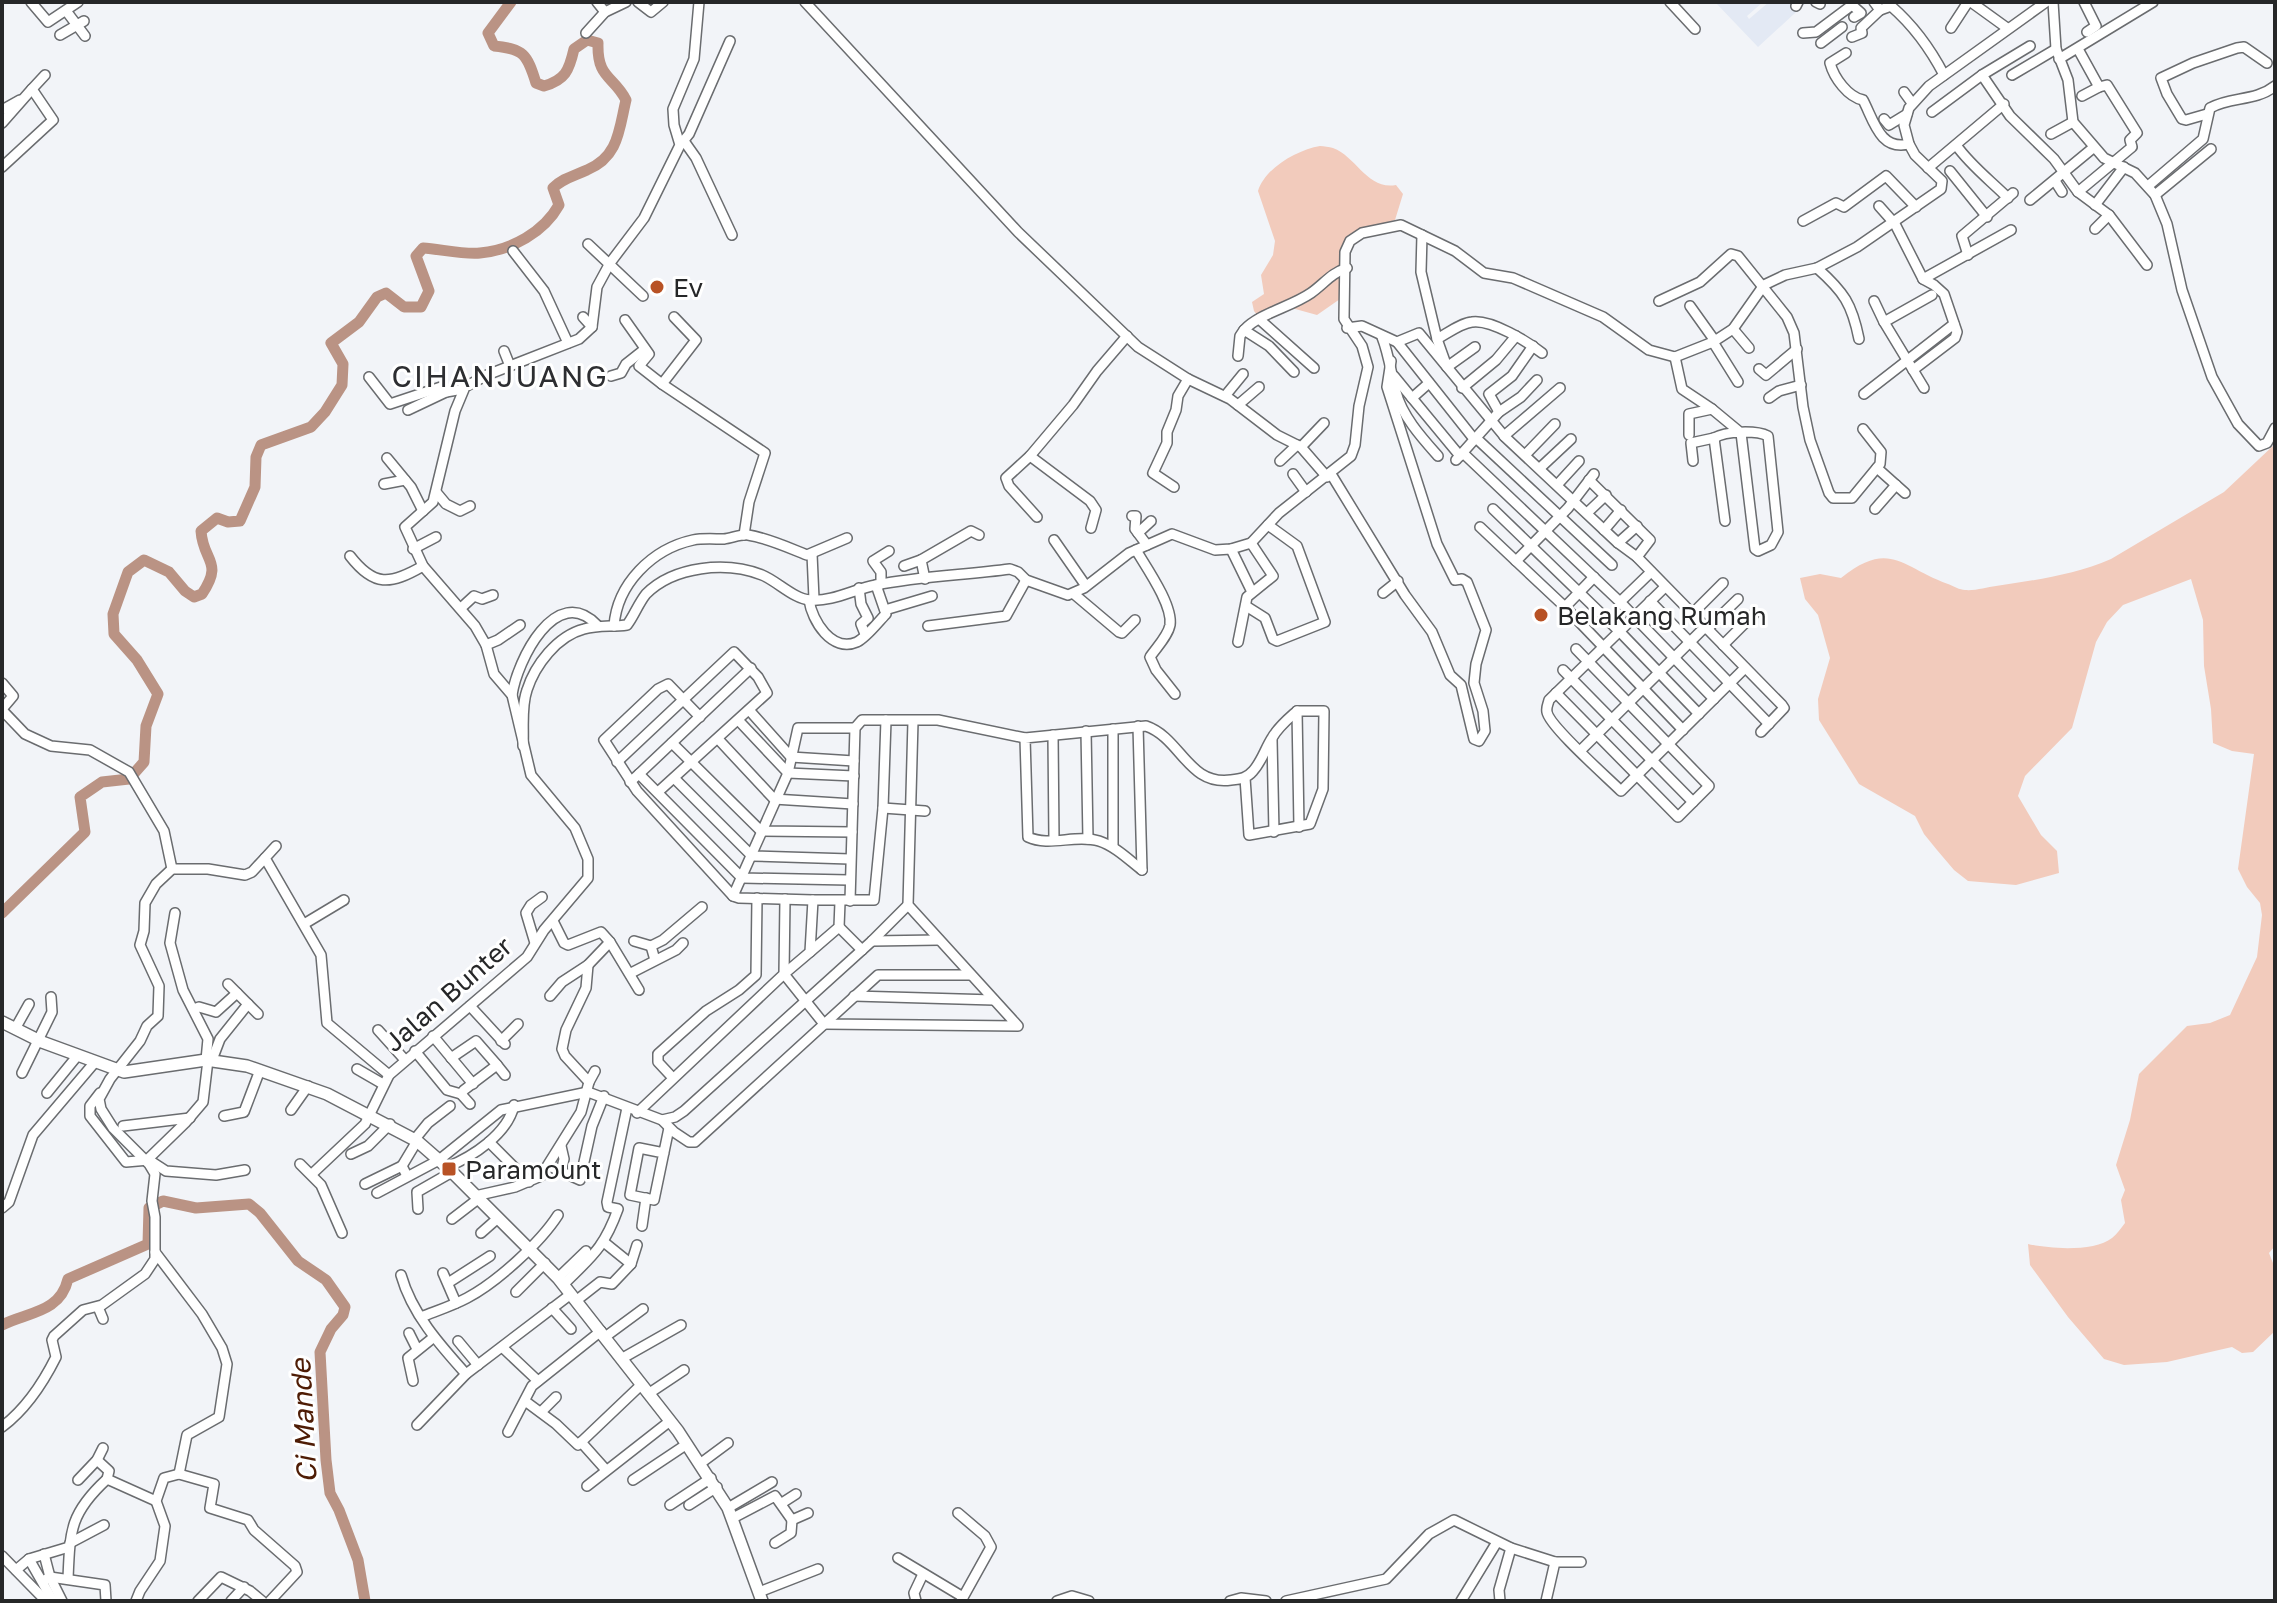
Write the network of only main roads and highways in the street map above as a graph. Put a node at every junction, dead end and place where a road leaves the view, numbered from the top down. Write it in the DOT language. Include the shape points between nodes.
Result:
graph roads {
  1 [pos="2,1022"];
  2 [pos="761,1597"];
  1 -- 2 [label="main road" via="116,1070 209,1060 260,1070 308,1086 416,1140 545,1263 670,1421 714,1482"];
}
